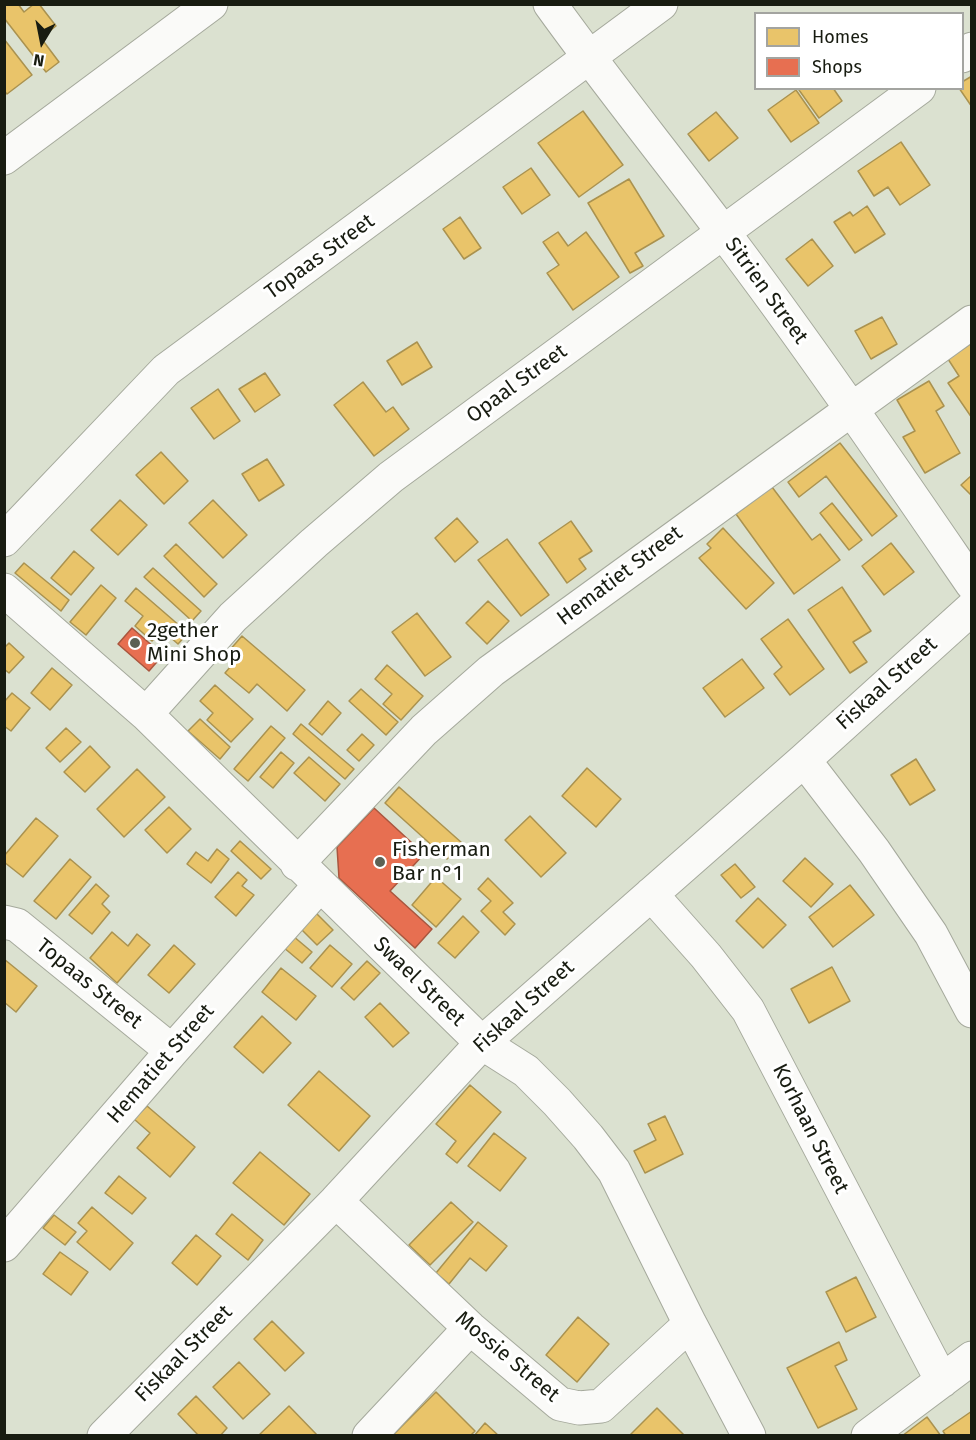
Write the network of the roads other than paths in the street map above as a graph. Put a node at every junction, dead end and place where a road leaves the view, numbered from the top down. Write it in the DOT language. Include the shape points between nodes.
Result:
graph roads {
  1 [pos="211,4"];
  2 [pos="550,4"];
  3 [pos="661,4"];
  4 [pos="589,58"];
  5 [pos="915,90"];
  6 [pos="4,158"];
  7 [pos="724,232"];
  8 [pos="972,322"];
  9 [pos="852,408"];
  10 [pos="4,540"];
  11 [pos="972,584"];
  12 [pos="4,590"];
  13 [pos="972,608"];
  14 [pos="146,714"];
  15 [pos="804,760"];
  16 [pos="309,874"];
  17 [pos="651,894"];
  18 [pos="4,922"];
  19 [pos="972,1011"];
  20 [pos="482,1043"];
  21 [pos="172,1051"];
  22 [pos="336,1201"];
  23 [pos="4,1245"];
  24 [pos="690,1324"];
  25 [pos="470,1328"];
  26 [pos="972,1358"];
  27 [pos="942,1381"];
  28 [pos="104,1436"];
  29 [pos="369,1436"];
  30 [pos="749,1436"];
  31 [pos="868,1436"];
  1 -- 6 [label="street"];
  2 -- 4 [label="street, Sitrien Street"];
  3 -- 4 [label="street, Topaas Street"];
  4 -- 7 [label="street, Sitrien Street"];
  4 -- 10 [label="street, Topaas Street" via="166,370"];
  5 -- 7 [label="street, Opaal Street"];
  7 -- 9 [label="street, Sitrien Street"];
  7 -- 14 [label="street, Opaal Street" via="391,477 233,617"];
  8 -- 9 [label="street, Hematiet Street"];
  9 -- 11 [label="street, Sitrien Street"];
  9 -- 16 [label="street, Hematiet Street" via="490,671 424,730"];
  12 -- 14 [label="street, Swael Street"];
  13 -- 15 [label="street, Fiskaal Street"];
  14 -- 16 [label="street, Swael Street"];
  15 -- 17 [label="street, Fiskaal Street"];
  15 -- 19 [label="street" via="931,934"];
  16 -- 20 [label="street, Swael Street"];
  16 -- 21 [label="street, Hematiet Street"];
  17 -- 20 [label="street, Fiskaal Street"];
  17 -- 27 [label="street, Korhaan Street" via="748,1010"];
  18 -- 21 [label="street, Topaas Street" via="17,925"];
  20 -- 22 [label="street, Fiskaal Street"];
  20 -- 24 [label="street, Swael Street" via="526,1071 614,1171"];
  21 -- 23 [label="street, Hematiet Street"];
  22 -- 25 [label="street, Mossie Street"];
  22 -- 28 [label="street, Fiskaal Street"];
  24 -- 25 [label="street, Mossie Street" via="600,1406 579,1408 560,1404"];
  24 -- 30 [label="street, Swael Street"];
  25 -- 29 [label="street"];
  26 -- 27 [label="street"];
  27 -- 31 [label="street"];
}
